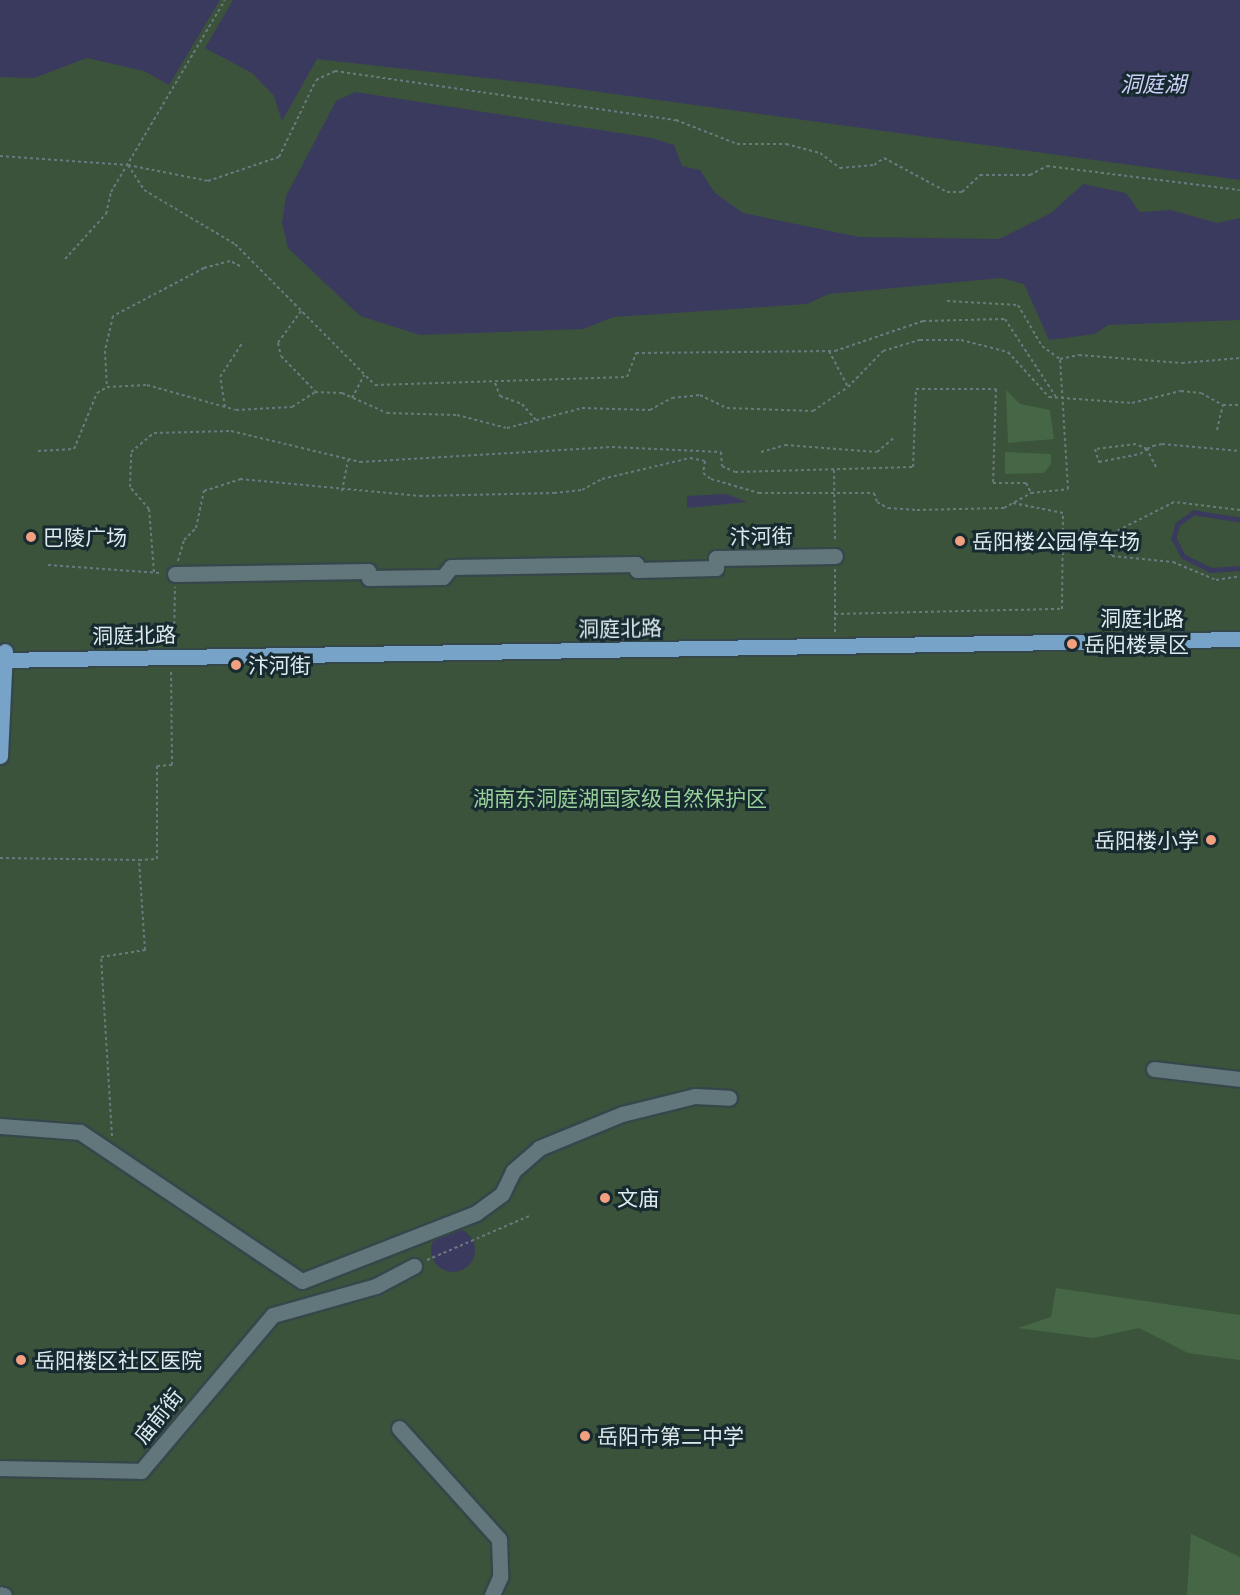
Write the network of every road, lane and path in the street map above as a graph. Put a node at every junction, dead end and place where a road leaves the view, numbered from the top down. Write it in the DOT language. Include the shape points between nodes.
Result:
graph roads {
  1 [pos="225,0"];
  2 [pos="0,156"];
  3 [pos="128,165"];
  4 [pos="1240,190"];
  5 [pos="65,259"];
  6 [pos="240,266"];
  7 [pos="947,301"];
  8 [pos="301,311"];
  9 [pos="243,342"];
  10 [pos="829,351"];
  11 [pos="1240,358"];
  12 [pos="1060,359"];
  13 [pos="364,375"];
  14 [pos="495,383"];
  15 [pos="107,387"];
  16 [pos="848,387"];
  17 [pos="315,392"];
  18 [pos="1056,397"];
  19 [pos="352,398"];
  20 [pos="1061,398"];
  21 [pos="1223,405"];
  22 [pos="1240,405"];
  23 [pos="225,407"];
  24 [pos="538,422"];
  25 [pos="1217,429"];
  26 [pos="895,437"];
  27 [pos="1147,449"];
  28 [pos="38,451"];
  29 [pos="1240,451"];
  30 [pos="761,452"];
  31 [pos="348,460"];
  32 [pos="1156,467"];
  33 [pos="834,470"];
  34 [pos="342,491"];
  35 [pos="1031,493"];
  36 [pos="835,494"];
  37 [pos="1013,503"];
  38 [pos="1240,510"];
  39 [pos="1108,547"];
  40 [pos="1062,552"];
  41 [pos="835,556"];
  42 [pos="48,565"];
  43 [pos="154,572"];
  44 [pos="175,574"];
  45 [pos="1240,576"];
  46 [pos="836,614"];
  47 [pos="1240,629"];
  48 [pos="1240,639"];
  49 [pos="173,651"];
  50 [pos="2,656"];
  51 [pos="0,756"];
  52 [pos="0,858"];
  53 [pos="139,860"];
  54 [pos="1154,1069"];
  55 [pos="1240,1079"];
  56 [pos="729,1098"];
  57 [pos="0,1126"];
  58 [pos="112,1154"];
  59 [pos="528,1216"];
  60 [pos="414,1266"];
  61 [pos="399,1428"];
  62 [pos="0,1468"];
  63 [pos="492,1595"];
  1 -- 3 [label="path"];
  2 -- 3 [label="path"];
  3 -- 4 [label="path" via="208,181 279,157 316,80 334,71 676,120 737,144 786,144 820,153 840,168 874,165 884,158 947,192 962,192 980,175 1030,175 1047,166"];
  3 -- 5 [label="path" via="106,214"];
  3 -- 8 [label="path" via="144,190 235,244"];
  6 -- 15 [label="path" via="230,261 204,268 113,316 105,360"];
  7 -- 12 [label="path" via="1018,305 1042,346"];
  8 -- 13 [label="path"];
  8 -- 17 [label="path" via="278,343 281,356"];
  9 -- 23 [label="path" via="220,377"];
  10 -- 14 [label="path" via="636,353 627,377"];
  10 -- 16 [label="path"];
  10 -- 18 [label="path" via="923,321 1005,319"];
  11 -- 12 [label="path" via="1182,363 1079,355"];
  12 -- 20 [label="path"];
  13 -- 14 [label="path" via="375,385"];
  13 -- 19 [label="path"];
  14 -- 24 [label="path" via="500,396 522,404"];
  15 -- 23 [label="path" via="147,385"];
  15 -- 28 [label="path" via="97,393 74,449"];
  16 -- 18 [label="path" via="883,351 921,340 961,340 999,346 1035,388"];
  16 -- 24 [label="path" via="813,411 727,408 700,395 672,398 650,410 582,408"];
  17 -- 19 [label="path"];
  17 -- 23 [label="path" via="292,407"];
  18 -- 20 [label="path"];
  19 -- 24 [label="path" via="387,413 457,415 507,428"];
  20 -- 21 [label="path" via="1132,403 1181,391 1202,393"];
  20 -- 35 [label="path" via="1068,489"];
  21 -- 22 [label="path"];
  21 -- 25 [label="path"];
  26 -- 30 [label="path" via="877,452 785,445"];
  27 -- 27 [label="path" via="1110,444 1095,449 1094,456 1099,462"];
  27 -- 29 [label="path" via="1162,444"];
  27 -- 32 [label="path"];
  31 -- 33 [label="path" via="402,464 612,447 721,452 728,471"];
  31 -- 34 [label="path"];
  31 -- 43 [label="path" via="231,431 154,433 131,452 130,487 149,509"];
  33 -- 35 [label="path" via="913,467 916,389 996,389 993,483 1026,483"];
  33 -- 36 [label="path"];
  34 -- 36 [label="path" via="420,496 554,493 690,458 705,461 703,473 735,488"];
  34 -- 44 [label="path" via="240,479 204,491"];
  35 -- 37 [label="path"];
  36 -- 37 [label="path" via="874,493 877,502 888,508 917,510 1004,508"];
  37 -- 40 [label="path" via="1063,513"];
  38 -- 39 [label="path" via="1174,502 1111,534"];
  39 -- 40 [label="path"];
  39 -- 45 [label="path" via="1112,556 1173,562 1216,580"];
  40 -- 46 [label="path" via="1062,609"];
  41 -- 44 [label="street, 汴河街" via="716,558 716,568 637,570 636,564 451,567 443,578 369,578 368,571"];
  42 -- 43 [label="path"];
  43 -- 44 [label="path"];
  44 -- 49 [label="path"];
  47 -- 49 [label="main road, 洞庭北路"];
  48 -- 49 [label="main road, 洞庭北路"];
  49 -- 50 [label="main road, 洞庭北路"];
  49 -- 53 [label="path" via="172,765 157,766 157,859"];
  50 -- 51 [label="main road"];
  52 -- 53 [label="path"];
  53 -- 58 [label="path" via="145,950 100,957"];
  54 -- 55 [label="street"];
  56 -- 58 [label="street" via="695,1096 622,1114 539,1148 513,1171 502,1194 476,1213 302,1281"];
  57 -- 58 [label="street" via="65,1128"];
  59 -- 60 [label="path"];
  60 -- 62 [label="street, 庙前街" via="375,1286 273,1315 141,1471"];
  61 -- 63 [label="street" via="499,1539 500,1577"];
}
